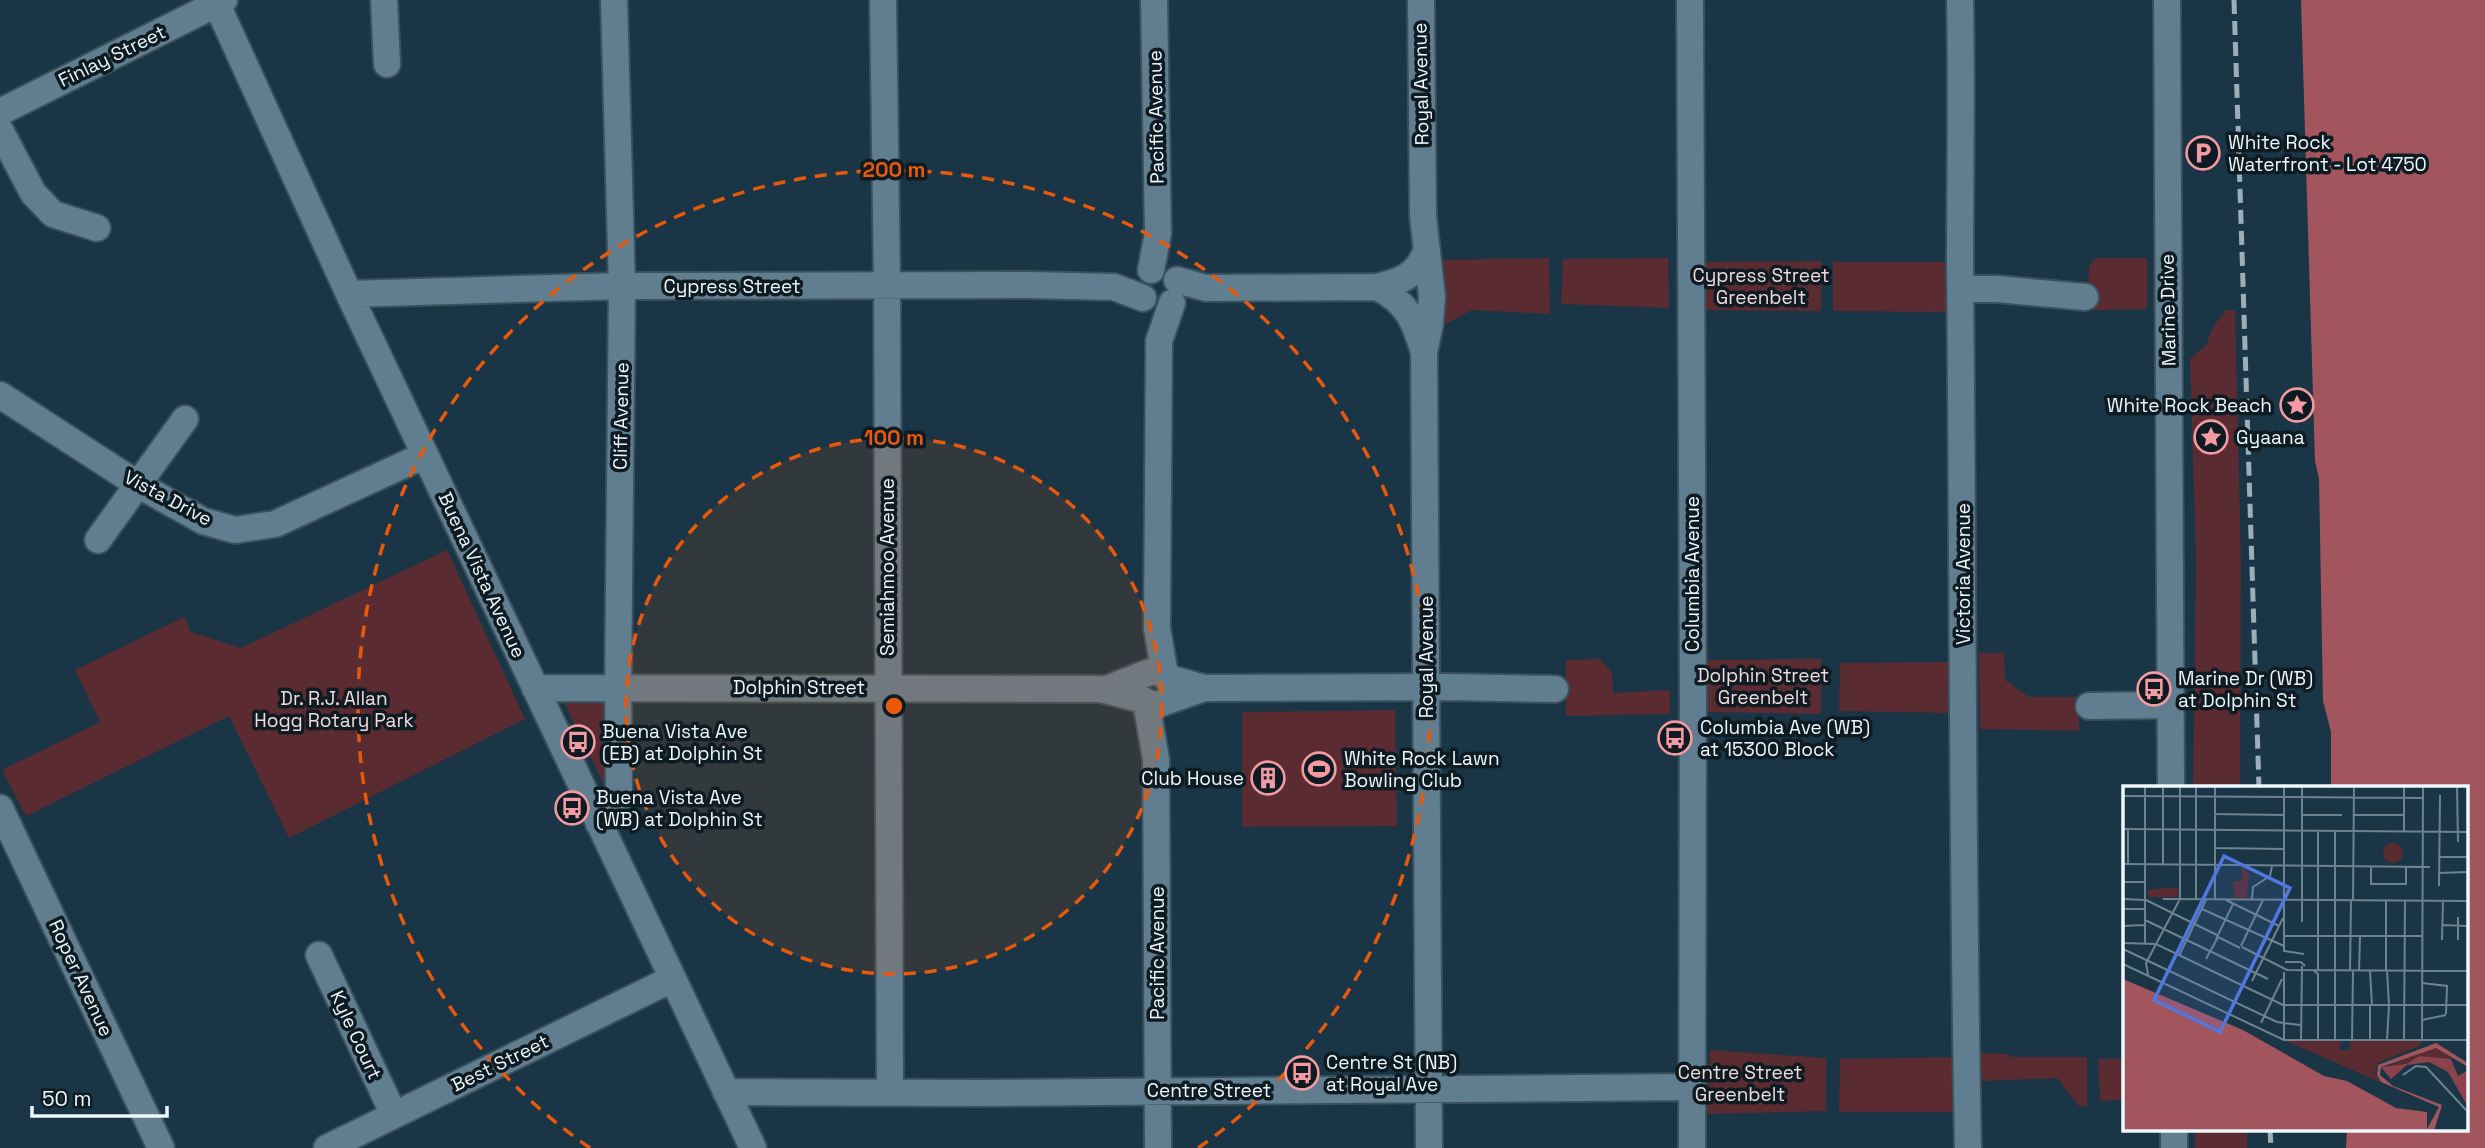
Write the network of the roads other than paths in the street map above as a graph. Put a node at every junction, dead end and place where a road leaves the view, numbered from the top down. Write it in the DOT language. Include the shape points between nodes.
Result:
graph roads {
  1 [pos="384,0"];
  2 [pos="614,0"];
  3 [pos="883,0"];
  4 [pos="1154,0"];
  5 [pos="1421,0"];
  6 [pos="1690,0"];
  7 [pos="1960,0"];
  8 [pos="2166,0"];
  9 [pos="219,2"];
  10 [pos="387,64"];
  11 [pos="0,112"];
  12 [pos="0,130"];
  13 [pos="97,228"];
  14 [pos="1426,252"];
  15 [pos="622,286"];
  16 [pos="887,286"];
  17 [pos="1377,287"];
  18 [pos="1161,288"];
  19 [pos="1961,289"];
  20 [pos="349,294"];
  21 [pos="2085,297"];
  22 [pos="1424,352"];
  23 [pos="0,395"];
  24 [pos="185,419"];
  25 [pos="425,454"];
  26 [pos="139,485"];
  27 [pos="99,540"];
  28 [pos="888,687"];
  29 [pos="1426,687"];
  30 [pos="535,688"];
  31 [pos="618,688"];
  32 [pos="1156,688"];
  33 [pos="1555,689"];
  34 [pos="2171,705"];
  35 [pos="2089,706"];
  36 [pos="2171,786"];
  37 [pos="0,808"];
  38 [pos="600,824"];
  39 [pos="319,955"];
  40 [pos="673,979"];
  41 [pos="1692,1087"];
  42 [pos="1429,1088"];
  43 [pos="1157,1090"];
  44 [pos="890,1091"];
  45 [pos="726,1092"];
  46 [pos="394,1115"];
  47 [pos="2174,1130"];
  48 [pos="161,1148"];
  49 [pos="327,1148"];
  50 [pos="753,1148"];
  51 [pos="1158,1148"];
  52 [pos="1429,1148"];
  53 [pos="1692,1148"];
  54 [pos="1968,1148"];
  55 [pos="2175,1148"];
  1 -- 10 [label="street"];
  2 -- 15 [label="street, Cliff Avenue"];
  3 -- 16 [label="street, Semiahmoo Avenue"];
  4 -- 18 [label="street, Pacific Avenue"];
  5 -- 14 [label="street, Royal Avenue"];
  6 -- 41 [label="street, Columbia Avenue"];
  7 -- 19 [label="street, Victoria Avenue"];
  8 -- 34 [label="street, Marine Drive"];
  9 -- 11 [label="street, Finlay Street"];
  9 -- 20 [label="street, Buena Vista Avenue"];
  12 -- 13 [label="street" via="33,193 53,214"];
  14 -- 17 [label="street" via="1420,266 1407,277"];
  14 -- 22 [label="street, Royal Avenue" via="1432,297"];
  15 -- 16 [label="street, Cypress Street"];
  15 -- 20 [label="street, Cypress Street"];
  15 -- 31 [label="street, Cliff Avenue"];
  16 -- 18 [label="street, Cypress Street"];
  16 -- 28 [label="street, Semiahmoo Avenue"];
  17 -- 18 [label="street"];
  17 -- 22 [label="street" via="1407,310"];
  18 -- 32 [label="street, Pacific Avenue"];
  19 -- 21 [label="street"];
  19 -- 54 [label="street, Victoria Avenue"];
  20 -- 25 [label="street, Buena Vista Avenue"];
  22 -- 29 [label="street, Royal Avenue"];
  23 -- 26 [label="street, Vista Drive"];
  24 -- 26 [label="street"];
  25 -- 26 [label="street, Vista Drive" via="275,524 234,530 203,521"];
  25 -- 30 [label="street, Buena Vista Avenue"];
  26 -- 27 [label="street"];
  28 -- 31 [label="street, Dolphin Street"];
  28 -- 32 [label="street, Dolphin Street"];
  28 -- 44 [label="street, Semiahmoo Avenue"];
  29 -- 32 [label="street"];
  29 -- 33 [label="street"];
  29 -- 42 [label="street, Royal Avenue"];
  30 -- 31 [label="street, Dolphin Street"];
  30 -- 38 [label="street, Buena Vista Avenue"];
  31 -- 38 [label="street, Cliff Avenue" via="619,793 614,811"];
  32 -- 43 [label="street, Pacific Avenue"];
  34 -- 35 [label="street"];
  34 -- 36 [label="street, Marine Drive"];
  37 -- 48 [label="street, Roper Avenue"];
  38 -- 40 [label="street, Buena Vista Avenue"];
  39 -- 46 [label="street, Kyle Court"];
  40 -- 45 [label="street, Buena Vista Avenue"];
  40 -- 46 [label="street, Best Street"];
  41 -- 42 [label="street, Centre Street"];
  41 -- 53 [label="street, Columbia Avenue"];
  42 -- 43 [label="street, Centre Street"];
  42 -- 52 [label="street, Royal Avenue"];
  43 -- 44 [label="street, Centre Street"];
  43 -- 51 [label="street, Pacific Avenue"];
  44 -- 45 [label="street, Centre Street"];
  45 -- 50 [label="street, Buena Vista Avenue"];
  46 -- 49 [label="street, Best Street"];
  47 -- 55 [label="street"];
}
